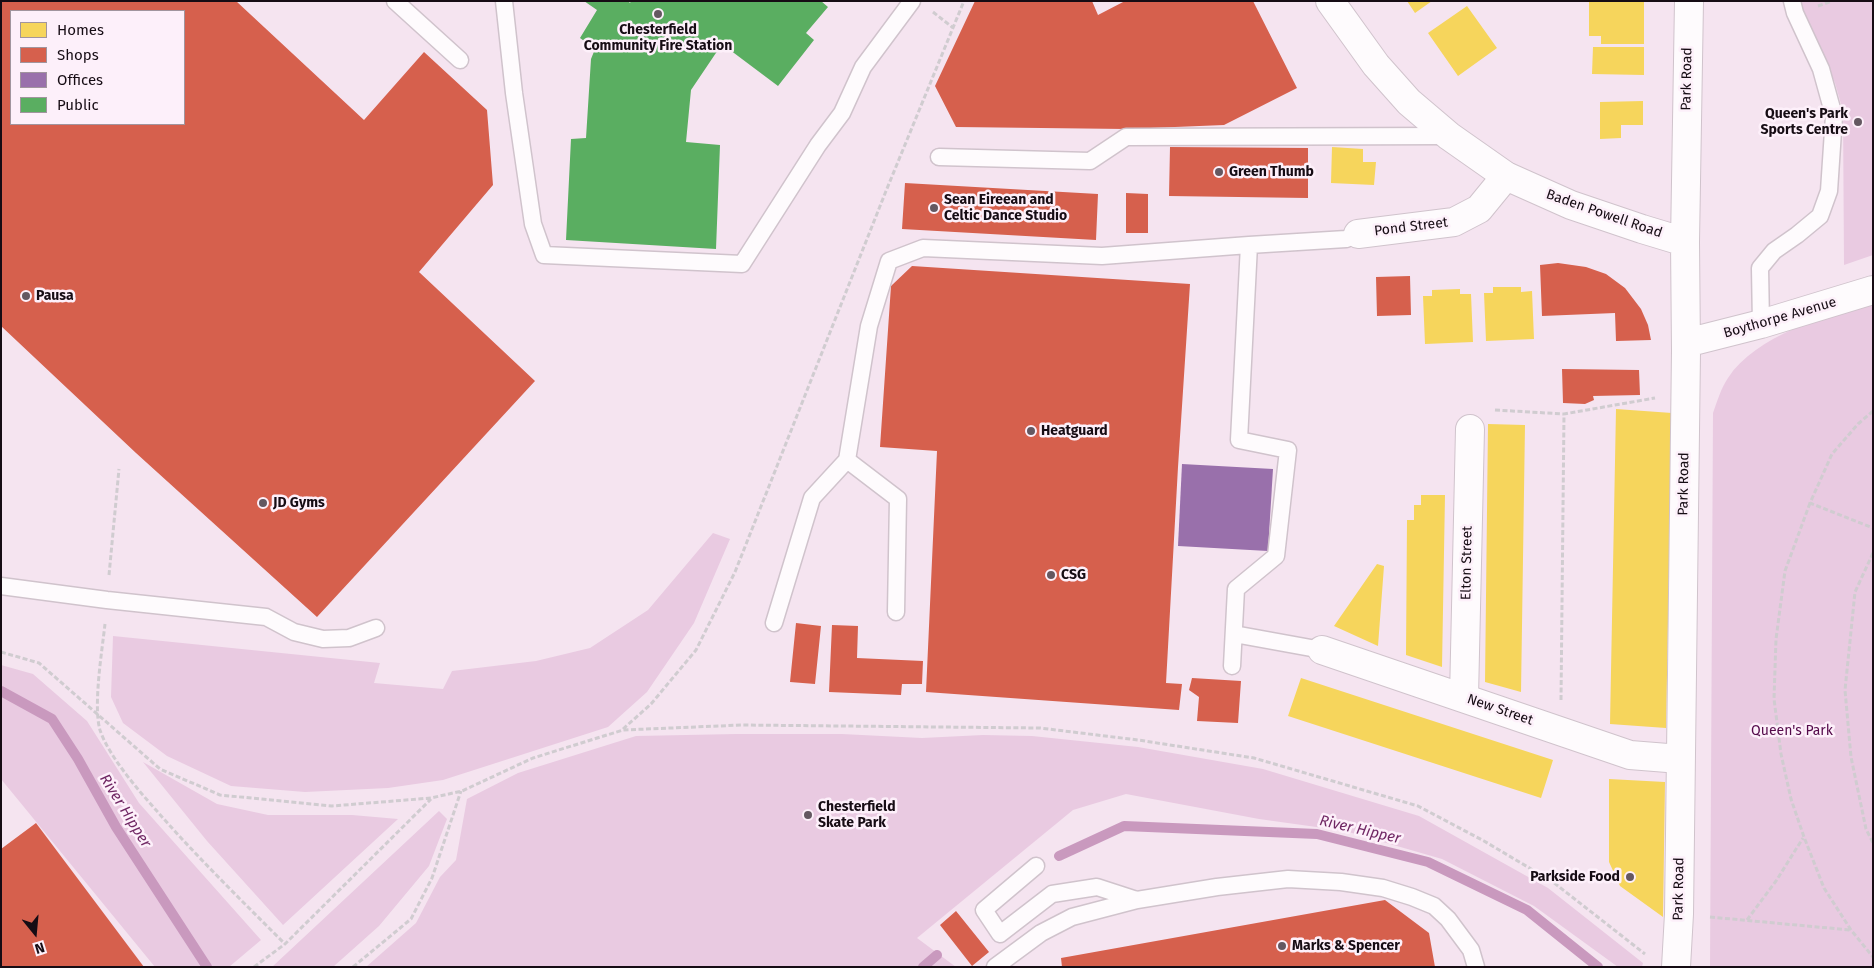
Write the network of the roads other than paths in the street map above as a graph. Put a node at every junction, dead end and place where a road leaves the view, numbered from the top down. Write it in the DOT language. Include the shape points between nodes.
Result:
graph roads {
  1 [pos="395,1"];
  2 [pos="504,1"];
  3 [pos="1330,1"];
  4 [pos="1689,1"];
  5 [pos="1792,1"];
  6 [pos="920,4"];
  7 [pos="460,60"];
  8 [pos="1449,136"];
  9 [pos="938,157"];
  10 [pos="1506,176"];
  11 [pos="1358,234"];
  12 [pos="1685,242"];
  13 [pos="1249,245"];
  14 [pos="1873,290"];
  15 [pos="1761,324"];
  16 [pos="1686,343"];
  17 [pos="1470,429"];
  18 [pos="847,460"];
  19 [pos="1,586"];
  20 [pos="896,612"];
  21 [pos="774,623"];
  22 [pos="376,628"];
  23 [pos="1234,634"];
  24 [pos="1322,650"];
  25 [pos="1232,666"];
  26 [pos="1464,697"];
  27 [pos="1680,759"];
  28 [pos="1036,866"];
  29 [pos="1137,900"];
  30 [pos="1663,962"];
  31 [pos="995,967"];
  32 [pos="1476,967"];
  1 -- 7 [label="lane"];
  2 -- 6 [label="lane" via="533,224 544,255 742,264 842,113 863,67"];
  3 -- 8 [label="street, Baden Powell Road" via="1376,65 1409,102"];
  4 -- 12 [label="street, Park Road"];
  5 -- 15 [label="lane" via="1821,69 1834,116 1830,191 1820,216 1774,251 1760,268"];
  8 -- 9 [label="lane" via="1126,138 1090,161"];
  8 -- 10 [label="street, Baden Powell Road"];
  10 -- 11 [label="street, Pond Street" via="1479,209 1454,222"];
  10 -- 12 [label="street, Baden Powell Road" via="1571,205"];
  11 -- 13 [label="lane" via="1346,239"];
  12 -- 16 [label="street, Park Road"];
  13 -- 18 [label="lane" via="1102,256 922,248 889,261 869,326"];
  13 -- 23 [label="lane" via="1238,440 1288,450 1276,556 1236,589"];
  14 -- 15 [label="street, Boythorpe Avenue"];
  15 -- 16 [label="street, Boythorpe Avenue"];
  16 -- 27 [label="street, Park Road"];
  17 -- 26 [label="street, Elton Street"];
  18 -- 20 [label="lane" via="898,499"];
  18 -- 21 [label="lane" via="812,498"];
  19 -- 22 [label="lane" via="266,617 294,632 323,640 348,638"];
  23 -- 24 [label="lane"];
  23 -- 25 [label="lane"];
  24 -- 26 [label="street, New Street"];
  26 -- 27 [label="street, New Street" via="1630,755"];
  27 -- 30 [label="street, Park Road" via="1679,914"];
  28 -- 29 [label="lane" via="984,910 1000,934 1052,894 1098,887"];
  29 -- 31 [label="lane" via="1072,917 1041,933"];
  29 -- 32 [label="lane" via="1288,879 1383,888 1434,906 1448,918 1471,950"];
}
